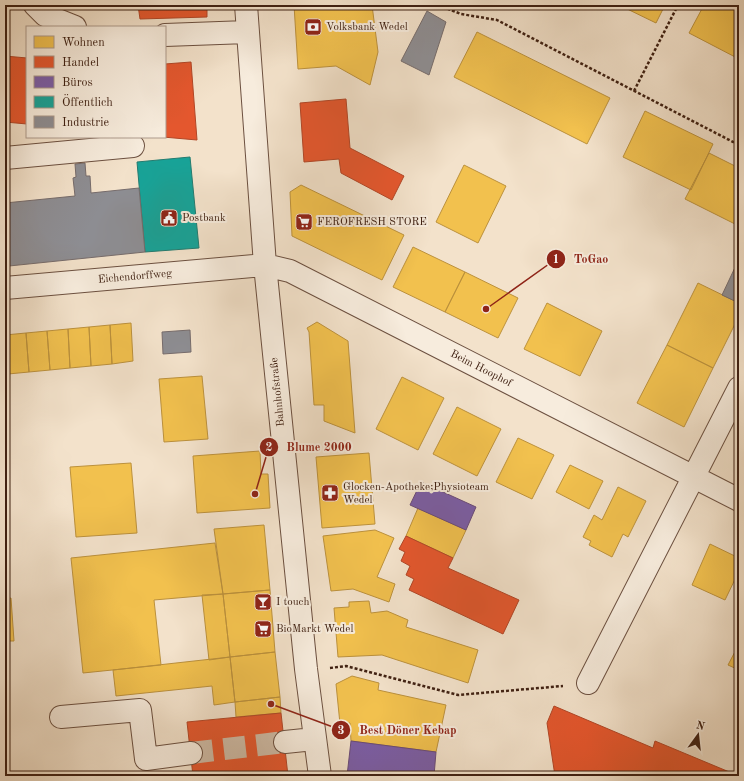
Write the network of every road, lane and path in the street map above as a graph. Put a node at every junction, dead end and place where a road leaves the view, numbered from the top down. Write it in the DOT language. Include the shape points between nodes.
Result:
graph roads {
  1 [pos="35,5"];
  2 [pos="246,5"];
  3 [pos="438,5"];
  4 [pos="678,5"];
  5 [pos="72,26"];
  6 [pos="247,32"];
  7 [pos="166,35"];
  8 [pos="634,91"];
  9 [pos="739,145"];
  10 [pos="133,146"];
  11 [pos="5,158"];
  12 [pos="265,265"];
  13 [pos="5,288"];
  14 [pos="739,388"];
  15 [pos="695,478"];
  16 [pos="739,500"];
  17 [pos="306,669"];
  18 [pos="588,684"];
  19 [pos="61,717"];
  20 [pos="314,739"];
  21 [pos="285,742"];
  22 [pos="191,753"];
  23 [pos="320,776"];
  1 -- 5 [label="street" via="45,15"];
  2 -- 6 [label="street, Bahnhofstraße"];
  3 -- 8 [label="path" via="461,14 496,20"];
  4 -- 8 [label="path"];
  6 -- 7 [label="street"];
  6 -- 12 [label="street, Bahnhofstraße"];
  8 -- 9 [label="path"];
  10 -- 11 [label="street"];
  12 -- 13 [label="street, Eichendorffweg"];
  12 -- 15 [label="street, Beim Hoophof" via="290,271"];
  12 -- 17 [label="street, Bahnhofstraße"];
  14 -- 15 [label="street"];
  15 -- 16 [label="street, Beim Hoophof"];
  15 -- 18 [label="street"];
  17 -- 18 [label="path" via="346,666 458,694"];
  17 -- 20 [label="street, Bahnhofstraße"];
  19 -- 22 [label="street" via="140,710 146,759"];
  20 -- 21 [label="street"];
  20 -- 23 [label="street, Bahnhofstraße"];
}
